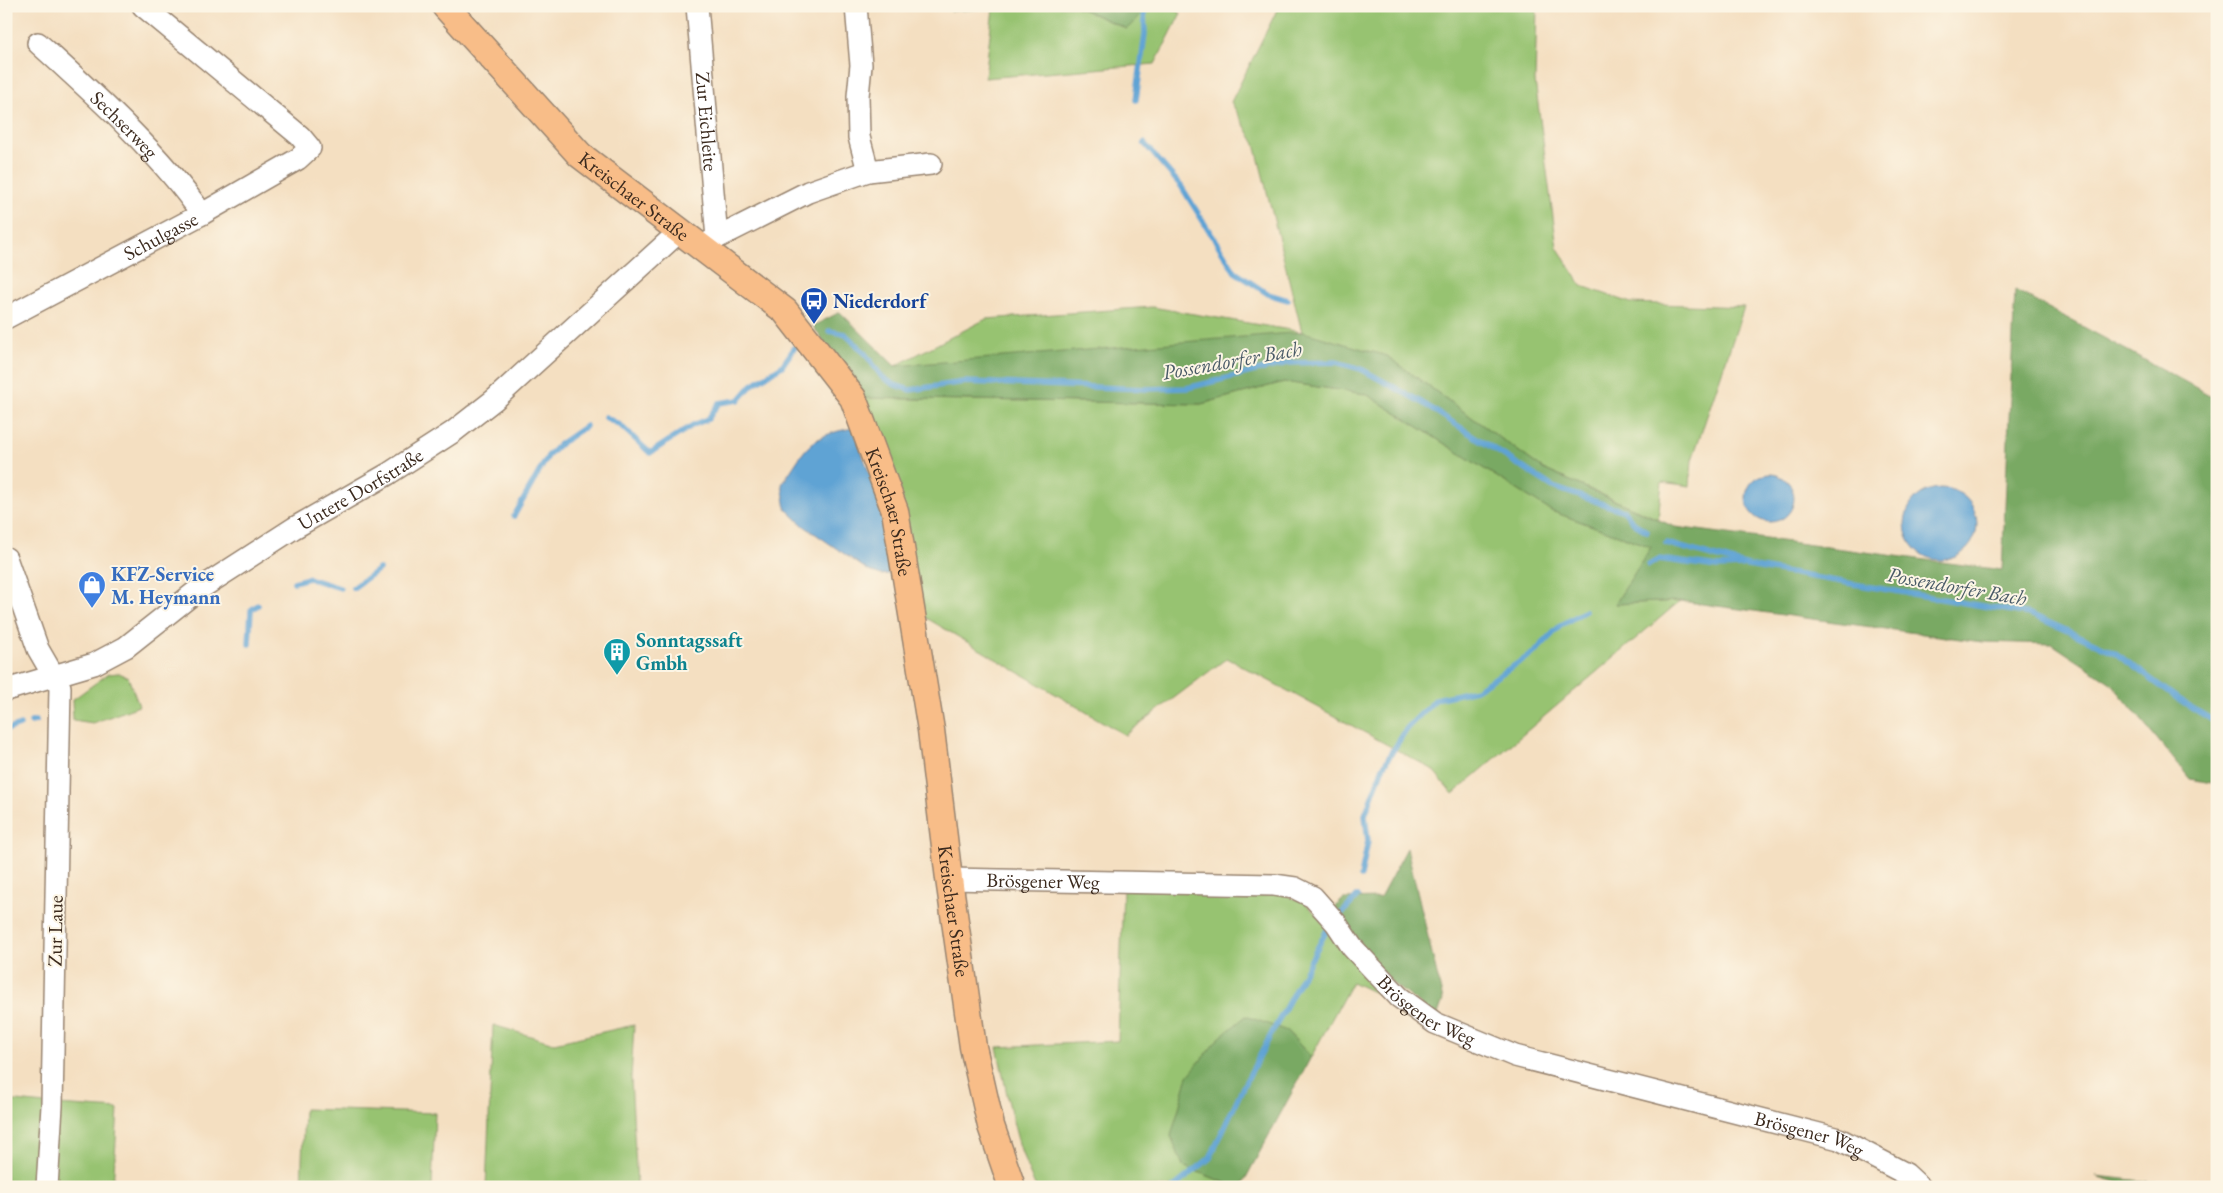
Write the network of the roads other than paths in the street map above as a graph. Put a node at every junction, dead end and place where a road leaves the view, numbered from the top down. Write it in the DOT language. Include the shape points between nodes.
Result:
graph roads {
  1 [pos="142,6"];
  2 [pos="445,6"];
  3 [pos="697,6"];
  4 [pos="856,6"];
  5 [pos="38,43"];
  6 [pos="931,164"];
  7 [pos="868,171"];
  8 [pos="202,214"];
  9 [pos="680,230"];
  10 [pos="709,242"];
  11 [pos="6,318"];
  12 [pos="6,558"];
  13 [pos="56,676"];
  14 [pos="6,690"];
  15 [pos="949,879"];
  16 [pos="47,1187"];
  17 [pos="1012,1187"];
  18 [pos="1920,1187"];
  1 -- 8 [label="street, Schulgasse" via="300,136 310,148 298,159"];
  2 -- 9 [label="main road, Kreischaer Straße" via="580,155"];
  3 -- 10 [label="street, Zur Eichleite"];
  4 -- 7 [label="street" via="861,64 859,137"];
  5 -- 8 [label="street, Sechserweg" via="98,98 184,188"];
  6 -- 7 [label="street"];
  7 -- 10 [label="street" via="808,192"];
  8 -- 11 [label="street, Schulgasse"];
  9 -- 10 [label="main road, Kreischaer Straße"];
  9 -- 13 [label="street, Untere Dorfstraße" via="494,400 453,432 198,590 126,647 94,664"];
  10 -- 15 [label="main road, Kreischaer Straße" via="785,311 853,398 895,511 931,730"];
  12 -- 13 [label="street" via="38,649"];
  13 -- 14 [label="street, Untere Dorfstraße"];
  13 -- 16 [label="street, Zur Laue" via="60,687 52,1106"];
  15 -- 17 [label="main road, Kreischaer Straße" via="972,1047 991,1126"];
  15 -- 18 [label="street, Brösgener Weg" via="1295,888 1313,897 1352,947 1399,997 1435,1023 1515,1056 1839,1139 1906,1174"];
}
